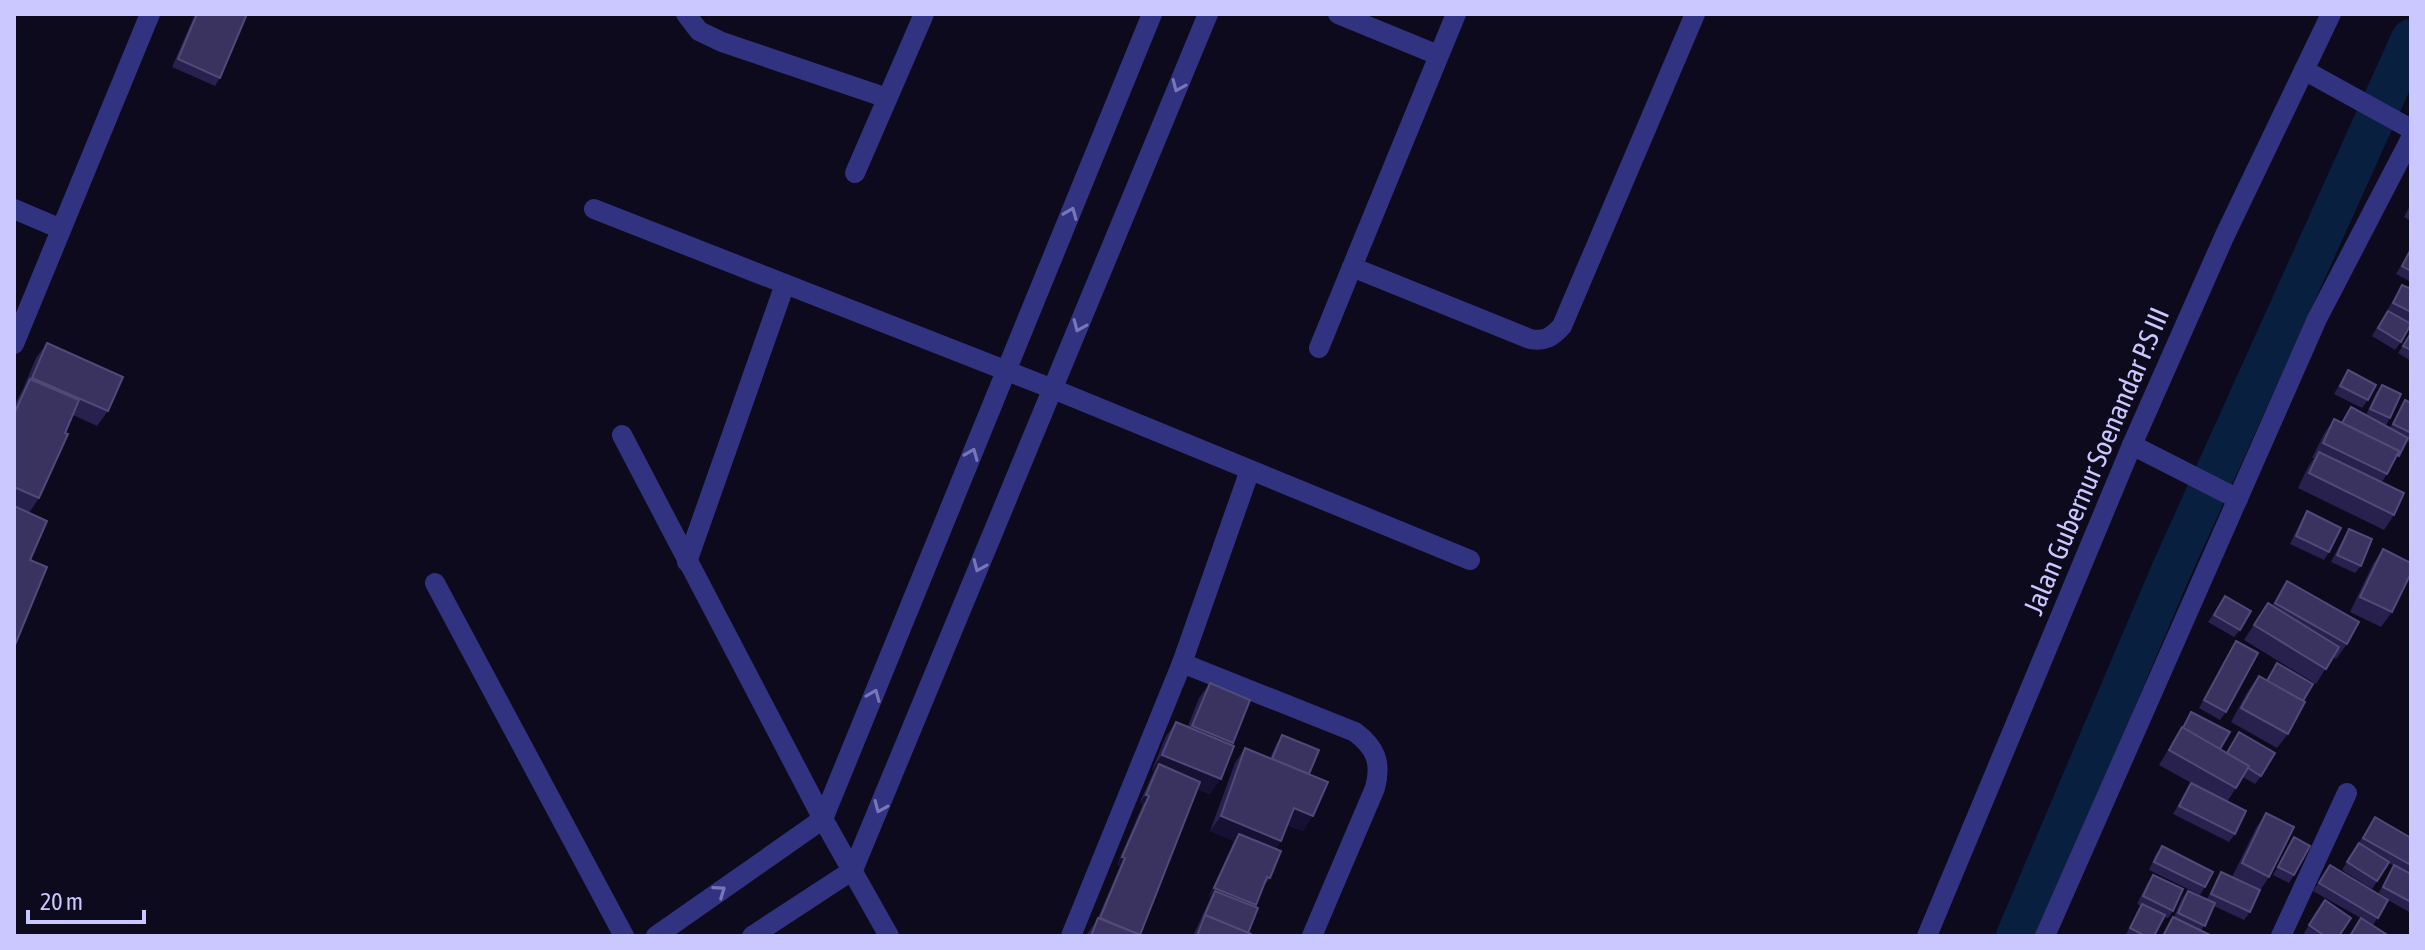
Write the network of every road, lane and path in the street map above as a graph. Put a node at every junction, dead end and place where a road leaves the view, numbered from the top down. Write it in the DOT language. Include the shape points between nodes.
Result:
graph roads {
  1 [pos="150,14"];
  2 [pos="686,14"];
  3 [pos="924,14"];
  4 [pos="1152,14"];
  5 [pos="1208,14"];
  6 [pos="1338,14"];
  7 [pos="1456,14"];
  8 [pos="1695,14"];
  9 [pos="2331,14"];
  10 [pos="1438,55"];
  11 [pos="2304,70"];
  12 [pos="887,98"];
  13 [pos="2404,125"];
  14 [pos="2411,138"];
  15 [pos="855,173"];
  16 [pos="14,209"];
  17 [pos="594,209"];
  18 [pos="61,229"];
  19 [pos="1352,267"];
  20 [pos="785,284"];
  21 [pos="14,344"];
  22 [pos="1319,348"];
  23 [pos="1006,371"];
  24 [pos="1053,389"];
  25 [pos="622,435"];
  26 [pos="2132,445"];
  27 [pos="1250,470"];
  28 [pos="2230,495"];
  29 [pos="1470,560"];
  30 [pos="687,562"];
  31 [pos="435,583"];
  32 [pos="1182,663"];
  33 [pos="2347,793"];
  34 [pos="823,819"];
  35 [pos="853,870"];
  36 [pos="624,936"];
  37 [pos="656,936"];
  38 [pos="752,936"];
  39 [pos="889,936"];
  40 [pos="1071,936"];
  41 [pos="1312,936"];
  42 [pos="1927,936"];
  43 [pos="2045,936"];
  44 [pos="2281,936"];
  1 -- 18 [label="street"];
  2 -- 12 [label="street" via="699,31 722,42"];
  3 -- 12 [label="street"];
  23 -- 4 [label="street, one-way"];
  5 -- 24 [label="street, one-way"];
  6 -- 10 [label="street"];
  7 -- 10 [label="street"];
  8 -- 19 [label="street" via="1562,326 1553,335 1543,341 1530,339"];
  9 -- 11 [label="street, Jalan Gubernur Soenandar P.S III"];
  10 -- 19 [label="street"];
  11 -- 13 [label="street"];
  11 -- 26 [label="street, Jalan Gubernur Soenandar P.S III"];
  12 -- 15 [label="street"];
  14 -- 28 [label="street"];
  16 -- 18 [label="street"];
  17 -- 20 [label="street"];
  18 -- 21 [label="street"];
  19 -- 22 [label="street"];
  20 -- 23 [label="street"];
  20 -- 30 [label="street"];
  23 -- 24 [label="street"];
  34 -- 23 [label="street, one-way"];
  24 -- 27 [label="street"];
  24 -- 35 [label="street, one-way"];
  25 -- 30 [label="street"];
  26 -- 28 [label="street"];
  26 -- 42 [label="street, Jalan Gubernur Soenandar P.S III"];
  27 -- 29 [label="street"];
  27 -- 32 [label="street"];
  28 -- 43 [label="street"];
  30 -- 34 [label="street"];
  31 -- 36 [label="street"];
  32 -- 40 [label="street"];
  32 -- 41 [label="street" via="1355,732 1377,757 1375,788"];
  33 -- 44 [label="street"];
  34 -- 35 [label="street"];
  37 -- 34 [label="street, one-way"];
  35 -- 38 [label="street"];
  35 -- 39 [label="street"];
}
